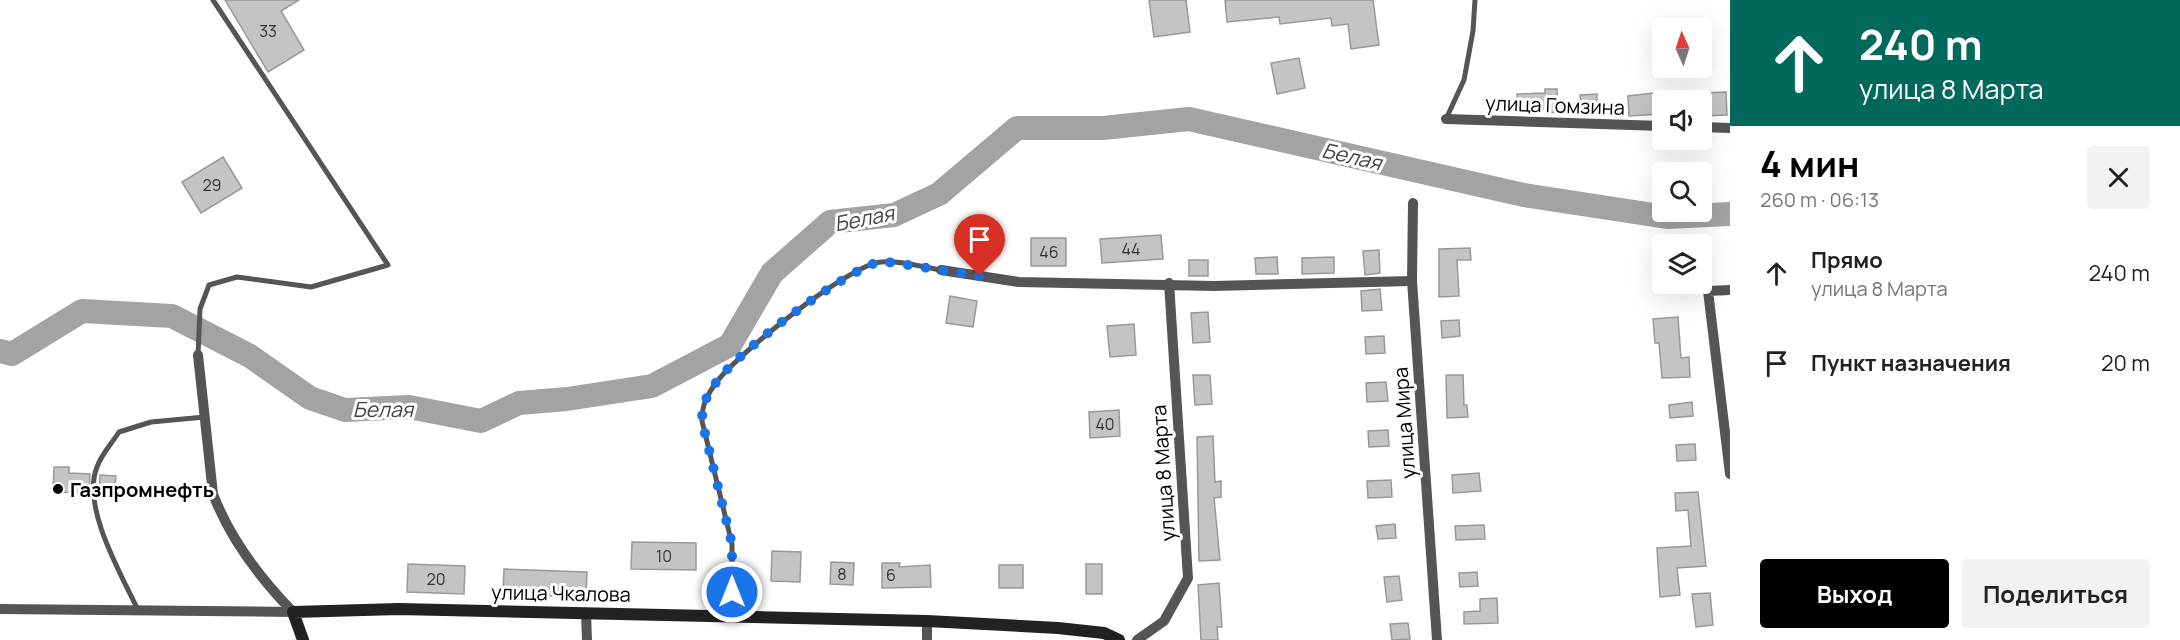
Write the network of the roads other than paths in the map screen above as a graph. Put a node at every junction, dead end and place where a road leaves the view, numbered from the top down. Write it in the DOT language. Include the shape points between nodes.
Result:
graph roads {
  1 [pos="213,0"];
  2 [pos="1475,0"];
  3 [pos="1446,119"];
  4 [pos="1652,126"];
  5 [pos="1712,127"];
  6 [pos="1730,128"];
  7 [pos="1413,203"];
  8 [pos="941,270"];
  9 [pos="1412,280"];
  10 [pos="1169,283"];
  11 [pos="1730,290"];
  12 [pos="198,356"];
  13 [pos="206,417"];
  14 [pos="1730,474"];
  15 [pos="0,609"];
  16 [pos="138,610"];
  17 [pos="293,612"];
  18 [pos="586,613"];
  19 [pos="732,616"];
  20 [pos="927,621"];
  21 [pos="303,640"];
  22 [pos="587,640"];
  23 [pos="927,640"];
  24 [pos="1119,640"];
  25 [pos="1137,640"];
  26 [pos="1437,640"];
  1 -- 12 [label="lane" via="388,265 311,287 237,277 209,285 200,309"];
  2 -- 3 [label="lane" via="1464,80"];
  3 -- 4 [label="street, улица Гомзина"];
  5 -- 6 [label="street"];
  7 -- 9 [label="street, улица Мира"];
  8 -- 10 [label="street" via="1018,282"];
  8 -- 19 [label="lane" via="881,261 867,266 830,287 750,349 714,385 702,406 702,421 732,544"];
  9 -- 10 [label="street" via="1214,286"];
  9 -- 26 [label="street, улица Мира"];
  10 -- 25 [label="street, улица 8 Марта" via="1188,578 1164,621"];
  11 -- 14 [label="street" via="1708,291"];
  12 -- 13 [label="street"];
  13 -- 16 [label="lane" via="152,422 119,432 96,468 93,506"];
  13 -- 17 [label="street" via="213,494 221,515 242,551"];
  15 -- 16 [label="street, улица Чкалова"];
  16 -- 17 [label="street, улица Чкалова"];
  17 -- 18 [label="street, улица Чкалова" via="399,609"];
  17 -- 21 [label="street"];
  18 -- 19 [label="street, улица Чкалова"];
  18 -- 22 [label="street"];
  19 -- 20 [label="street, улица Чкалова"];
  20 -- 23 [label="street"];
  20 -- 24 [label="street, улица Чкалова" via="1058,628 1104,633"];
}
